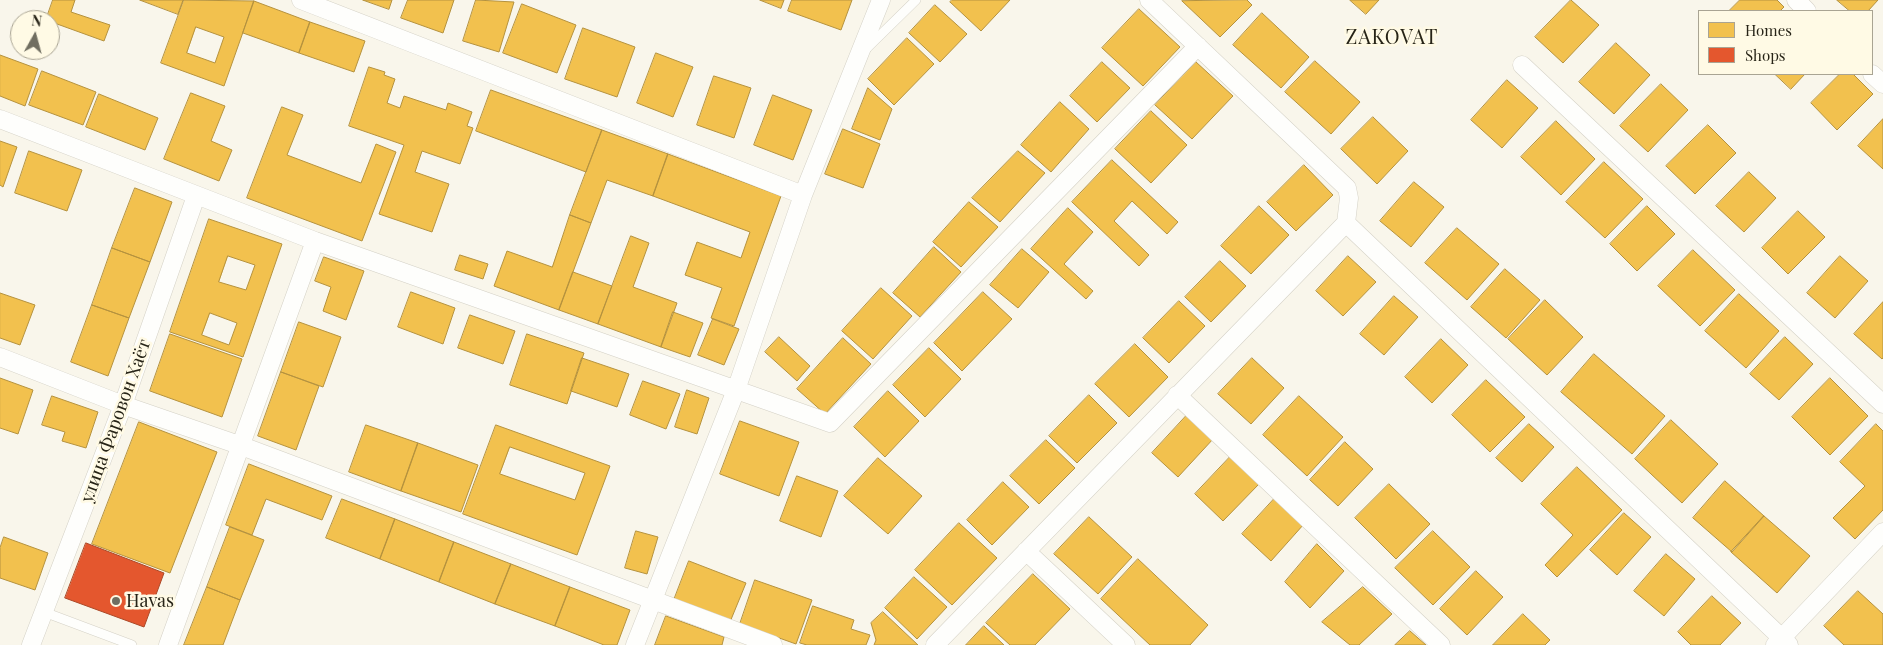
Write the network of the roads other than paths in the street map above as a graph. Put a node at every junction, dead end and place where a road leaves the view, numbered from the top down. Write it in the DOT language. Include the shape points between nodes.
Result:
graph roads {
  1 [pos="301,0"];
  2 [pos="880,0"];
  3 [pos="916,0"];
  4 [pos="1149,0"];
  5 [pos="1796,0"];
  6 [pos="1806,10"];
  7 [pos="1198,46"];
  8 [pos="855,60"];
  9 [pos="1522,65"];
  10 [pos="1873,75"];
  11 [pos="1883,84"];
  12 [pos="0,119"];
  13 [pos="803,195"];
  14 [pos="196,196"];
  15 [pos="1346,223"];
  16 [pos="315,241"];
  17 [pos="0,358"];
  18 [pos="736,390"];
  19 [pos="1177,395"];
  20 [pos="1883,404"];
  21 [pos="123,405"];
  22 [pos="239,445"];
  23 [pos="1883,532"];
  24 [pos="1026,551"];
  25 [pos="651,601"];
  26 [pos="44,612"];
  27 [pos="1782,643"];
  28 [pos="31,645"];
  29 [pos="132,645"];
  30 [pos="168,645"];
  31 [pos="635,645"];
  32 [pos="773,645"];
  33 [pos="935,645"];
  34 [pos="1126,645"];
  35 [pos="1441,645"];
  1 -- 13 [label="street"];
  2 -- 8 [label="street"];
  3 -- 8 [label="lane"];
  4 -- 7 [label="street"];
  5 -- 6 [label="street"];
  7 -- 15 [label="street" via="1347,188"];
  7 -- 18 [label="street" via="830,423"];
  8 -- 13 [label="street"];
  9 -- 20 [label="street"];
  10 -- 11 [label="street"];
  12 -- 14 [label="street"];
  13 -- 18 [label="street"];
  14 -- 16 [label="street"];
  14 -- 21 [label="street, улица Фаровон Хаёт"];
  15 -- 19 [label="street"];
  15 -- 27 [label="street"];
  16 -- 18 [label="street"];
  16 -- 22 [label="street"];
  17 -- 21 [label="street"];
  18 -- 25 [label="street"];
  19 -- 24 [label="street"];
  19 -- 35 [label="street"];
  21 -- 22 [label="street"];
  21 -- 26 [label="street, улица Фаровон Хаёт"];
  22 -- 25 [label="street"];
  22 -- 30 [label="street"];
  23 -- 27 [label="street"];
  24 -- 33 [label="street"];
  24 -- 34 [label="street"];
  25 -- 31 [label="street"];
  25 -- 32 [label="street"];
  26 -- 28 [label="street, улица Фаровон Хаёт"];
  26 -- 29 [label="lane"];
}
